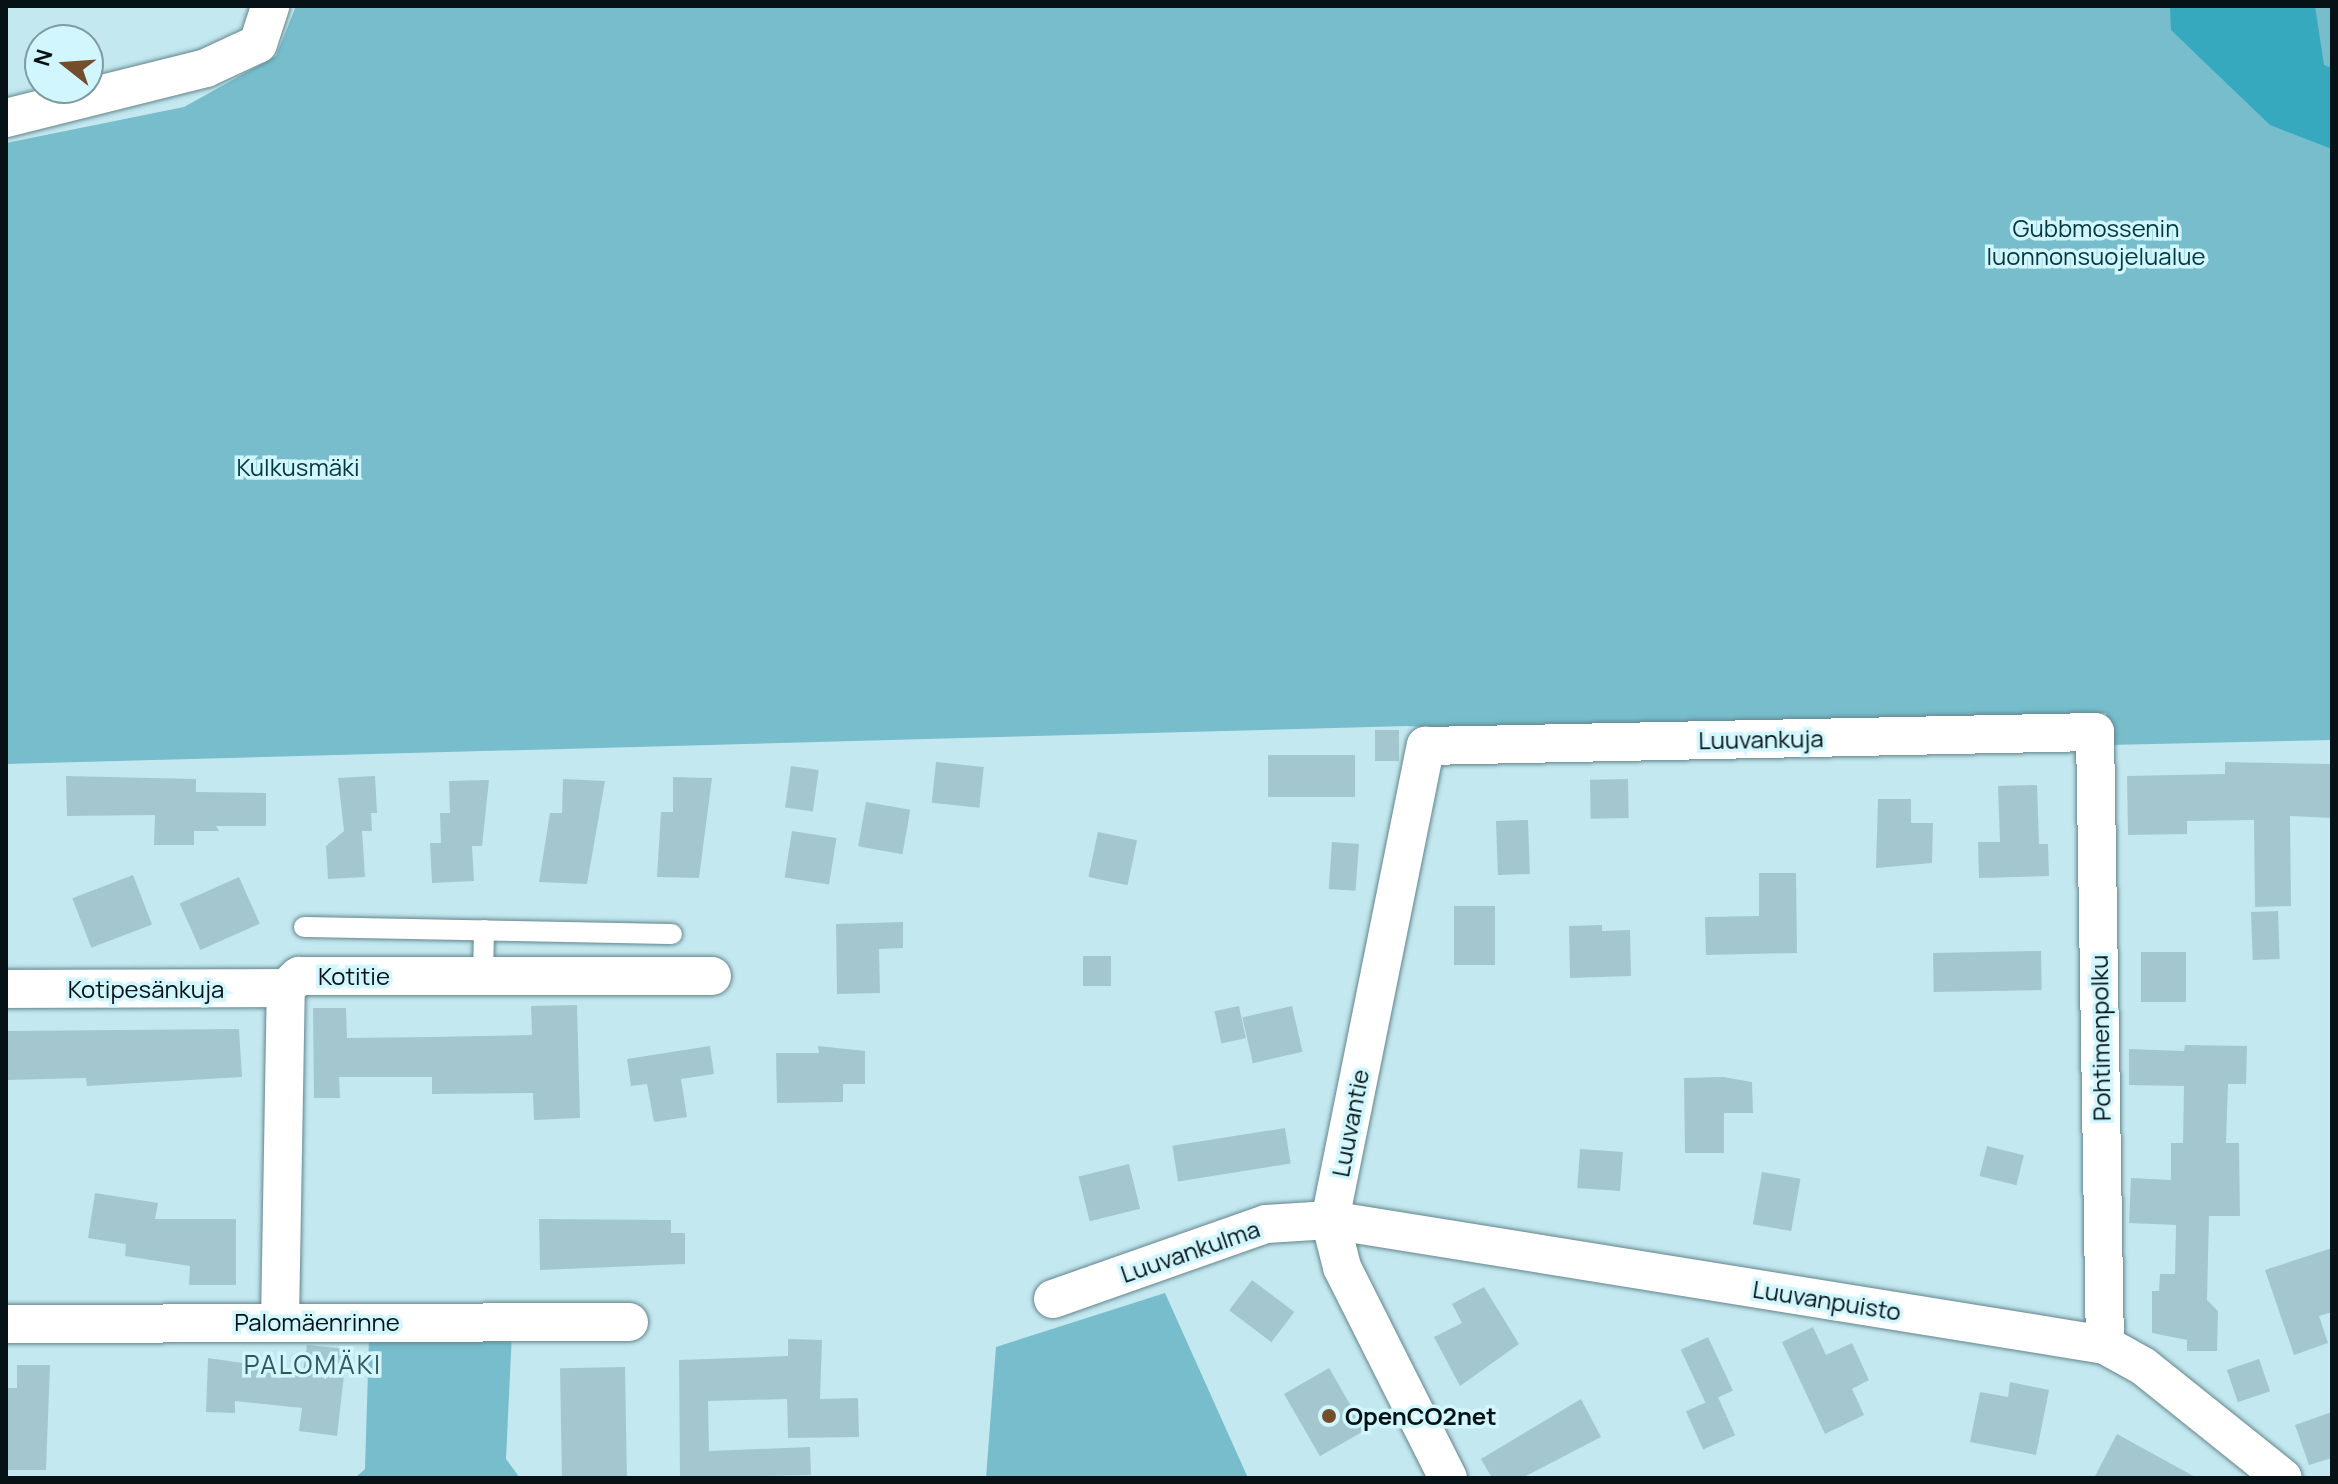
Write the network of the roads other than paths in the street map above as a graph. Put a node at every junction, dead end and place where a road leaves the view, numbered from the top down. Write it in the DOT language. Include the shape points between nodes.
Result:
graph roads {
  1 [pos="269,9"];
  2 [pos="6,118"];
  3 [pos="2095,732"];
  4 [pos="1426,746"];
  5 [pos="304,927"];
  6 [pos="484,930"];
  7 [pos="672,934"];
  8 [pos="712,976"];
  9 [pos="483,977"];
  10 [pos="286,988"];
  11 [pos="6,989"];
  12 [pos="1330,1220"];
  13 [pos="1053,1299"];
  14 [pos="280,1321"];
  15 [pos="629,1322"];
  16 [pos="6,1324"];
  17 [pos="2105,1345"];
  18 [pos="1448,1478"];
  19 [pos="2283,1478"];
  1 -- 2 [label="street" via="258,44 206,68"];
  3 -- 4 [label="street, Luuvankuja"];
  3 -- 17 [label="street, Pohtimenpolku"];
  4 -- 12 [label="street, Luuvantie"];
  5 -- 6 [label="lane"];
  6 -- 7 [label="lane"];
  6 -- 9 [label="lane"];
  8 -- 9 [label="street, Kotitie"];
  9 -- 10 [label="street, Kotitie" via="299,976"];
  10 -- 11 [label="street, Kotipesänkuja"];
  10 -- 14 [label="street, Kotitie"];
  12 -- 13 [label="street, Luuvankulma" via="1266,1224"];
  12 -- 17 [label="street, Luuvanpuisto"];
  12 -- 18 [label="street, Luuvantie" via="1342,1267"];
  14 -- 15 [label="street, Palomäenrinne"];
  14 -- 16 [label="street, Palomäenrinne"];
  17 -- 19 [label="street, Luuvanpuisto" via="2143,1366"];
}
